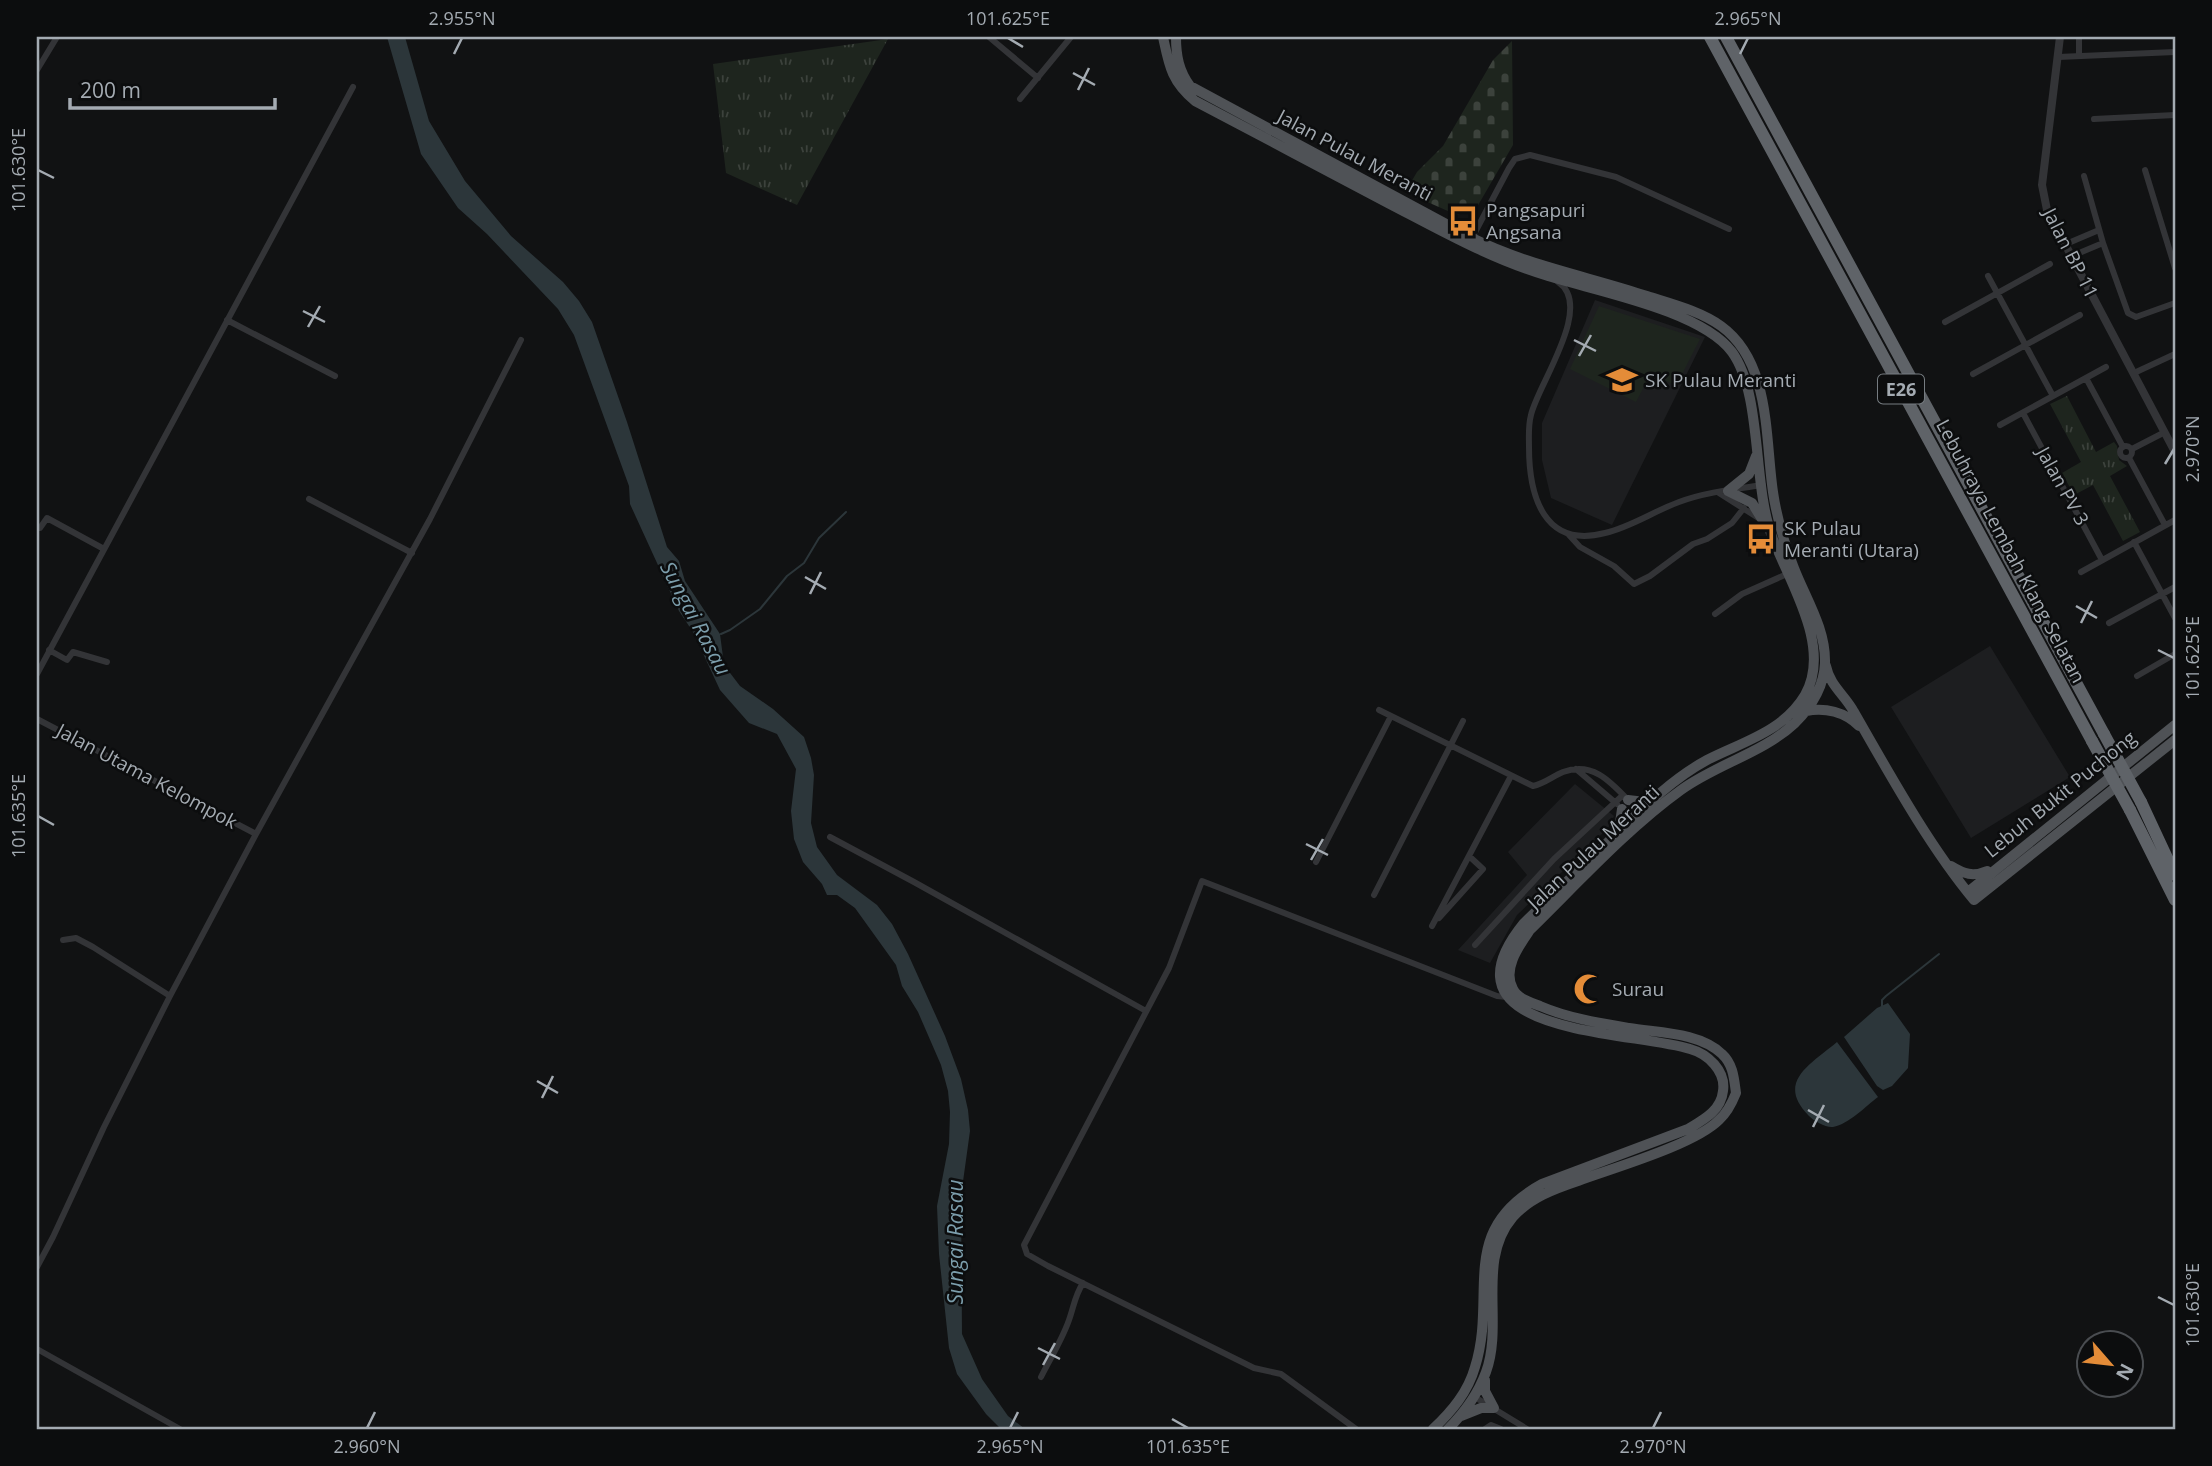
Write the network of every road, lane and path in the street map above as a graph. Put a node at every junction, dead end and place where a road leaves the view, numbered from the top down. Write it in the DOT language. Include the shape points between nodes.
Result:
graph roads {
  1 [pos="57,37"];
  2 [pos="989,37"];
  3 [pos="1072,37"];
  4 [pos="1163,37"];
  5 [pos="1176,37"];
  6 [pos="1710,37"];
  7 [pos="1726,37"];
  8 [pos="2060,37"];
  9 [pos="2078,37"];
  10 [pos="2175,52"];
  11 [pos="2078,56"];
  12 [pos="2058,57"];
  13 [pos="37,70"];
  14 [pos="1038,78"];
  15 [pos="353,87"];
  16 [pos="1020,99"];
  17 [pos="2175,116"];
  18 [pos="2094,119"];
  19 [pos="2146,170"];
  20 [pos="2084,176"];
  21 [pos="1729,229"];
  22 [pos="2099,230"];
  23 [pos="1472,237"];
  24 [pos="2103,243"];
  25 [pos="2066,244"];
  26 [pos="2072,256"];
  27 [pos="2050,264"];
  28 [pos="2175,268"];
  29 [pos="1545,275"];
  30 [pos="1988,276"];
  31 [pos="1997,293"];
  32 [pos="2175,303"];
  33 [pos="2080,315"];
  34 [pos="227,320"];
  35 [pos="1945,322"];
  36 [pos="521,340"];
  37 [pos="2025,345"];
  38 [pos="2175,354"];
  39 [pos="2106,367"];
  40 [pos="2134,373"];
  41 [pos="1973,374"];
  42 [pos="335,376"];
  43 [pos="2085,378"];
  44 [pos="2053,396"];
  45 [pos="2023,413"];
  46 [pos="2000,425"];
  47 [pos="2165,432"];
  48 [pos="2123,447"];
  49 [pos="2132,450"];
  50 [pos="1756,452"];
  51 [pos="2175,452"];
  52 [pos="2129,458"];
  53 [pos="1766,485"];
  54 [pos="1723,492"];
  55 [pos="309,499"];
  56 [pos="1744,508"];
  57 [pos="2175,520"];
  58 [pos="1766,525"];
  59 [pos="2165,525"];
  60 [pos="37,528"];
  61 [pos="1569,534"];
  62 [pos="2134,542"];
  63 [pos="104,549"];
  64 [pos="412,553"];
  65 [pos="2102,560"];
  66 [pos="2081,572"];
  67 [pos="1787,574"];
  68 [pos="2175,587"];
  69 [pos="2162,594"];
  70 [pos="1715,614"];
  71 [pos="2175,618"];
  72 [pos="2109,623"];
  73 [pos="49,650"];
  74 [pos="2175,654"];
  75 [pos="107,662"];
  76 [pos="1825,664"];
  77 [pos="37,674"];
  78 [pos="2137,676"];
  79 [pos="1379,710"];
  80 [pos="1806,711"];
  81 [pos="1391,716"];
  82 [pos="37,719"];
  83 [pos="1463,721"];
  84 [pos="2175,726"];
  85 [pos="1861,728"];
  86 [pos="2175,740"];
  87 [pos="1451,747"];
  88 [pos="2162,748"];
  89 [pos="2175,749"];
  90 [pos="1576,769"];
  91 [pos="1511,776"];
  92 [pos="1654,799"];
  93 [pos="1622,802"];
  94 [pos="2136,806"];
  95 [pos="1639,819"];
  96 [pos="1618,832"];
  97 [pos="256,834"];
  98 [pos="830,837"];
  99 [pos="1469,856"];
  100 [pos="1316,862"];
  101 [pos="1945,862"];
  102 [pos="2000,865"];
  103 [pos="2175,875"];
  104 [pos="1374,895"];
  105 [pos="1971,896"];
  106 [pos="2175,900"];
  107 [pos="63,940"];
  108 [pos="1475,945"];
  109 [pos="170,996"];
  110 [pos="1507,997"];
  111 [pos="1146,1011"];
  112 [pos="37,1267"];
  113 [pos="1083,1283"];
  114 [pos="37,1349"];
  115 [pos="37,1355"];
  116 [pos="48,1356"];
  117 [pos="1486,1371"];
  118 [pos="1041,1377"];
  119 [pos="1470,1394"];
  120 [pos="1494,1408"];
  121 [pos="1457,1420"];
  122 [pos="180,1429"];
  123 [pos="1356,1429"];
  124 [pos="1433,1429"];
  125 [pos="1448,1429"];
  126 [pos="1485,1429"];
  127 [pos="1501,1429"];
  128 [pos="1527,1429"];
  1 -- 13 [label="street"];
  2 -- 14 [label="street"];
  3 -- 14 [label="street"];
  4 -- 29 [label="main road, Jalan Pulau Meranti" via="1177,83 1195,101 1480,252"];
  5 -- 23 [label="main road, Jalan Pulau Meranti" via="1181,73 1190,86"];
  6 -- 94 [label="highway, Lebuhraya Lembah Klang Selatan / E26, bridge" via="2092,741"];
  7 -- 94 [label="highway, Lebuhraya Lembah Klang Selatan / E26, bridge" via="2104,734"];
  8 -- 12 [label="street, Jalan BP 11"];
  9 -- 11 [label="street"];
  10 -- 11 [label="street"];
  11 -- 12 [label="street"];
  12 -- 25 [label="street, Jalan BP 11" via="2042,185 2047,209"];
  14 -- 16 [label="street"];
  15 -- 34 [label="street"];
  17 -- 18 [label="street"];
  19 -- 28 [label="street"];
  20 -- 22 [label="street"];
  21 -- 23 [label="street" via="1616,177 1530,155 1515,159"];
  22 -- 24 [label="street"];
  22 -- 25 [label="street"];
  23 -- 53 [label="main road, Jalan Pulau Meranti" via="1670,303 1722,327 1745,352 1758,385"];
  24 -- 26 [label="street"];
  24 -- 32 [label="street" via="2128,313 2136,317"];
  25 -- 26 [label="street, Jalan BP 11"];
  26 -- 40 [label="street, Jalan BP 11"];
  27 -- 31 [label="street"];
  29 -- 50 [label="main road, Jalan Pulau Meranti" via="1667,312 1717,335 1741,368"];
  29 -- 61 [label="street" via="1566,288 1569,306 1565,334 1530,416 1529,465 1542,514"];
  30 -- 31 [label="street"];
  31 -- 35 [label="street"];
  31 -- 37 [label="street"];
  33 -- 37 [label="street"];
  34 -- 42 [label="street"];
  34 -- 63 [label="street"];
  36 -- 64 [label="street"];
  37 -- 41 [label="street"];
  37 -- 44 [label="street"];
  38 -- 40 [label="street"];
  39 -- 43 [label="street"];
  40 -- 47 [label="street, Jalan BP 11"];
  43 -- 44 [label="street"];
  43 -- 48 [label="street"];
  44 -- 45 [label="street"];
  45 -- 46 [label="street"];
  45 -- 65 [label="street, Jalan PV 3"];
  47 -- 49 [label="street"];
  47 -- 51 [label="street, Jalan BP 11"];
  48 -- 49 [label="street"];
  48 -- 52 [label="street" via="2120,454"];
  49 -- 52 [label="street"];
  50 -- 53 [label="main road, Jalan Pulau Meranti"];
  50 -- 54 [label="main road" via="1749,474"];
  52 -- 59 [label="street"];
  53 -- 54 [label="street"];
  53 -- 58 [label="main road, Jalan Pulau Meranti"];
  53 -- 76 [label="main road, Jalan Pulau Meranti" via="1820,630"];
  54 -- 56 [label="street"];
  54 -- 58 [label="main road" via="1752,503"];
  54 -- 61 [label="street" via="1681,501 1607,533"];
  55 -- 64 [label="street"];
  56 -- 58 [label="street"];
  56 -- 61 [label="street" via="1732,523 1634,584 1614,566 1580,547"];
  57 -- 59 [label="street"];
  58 -- 67 [label="main road, Jalan Pulau Meranti"];
  59 -- 62 [label="street"];
  60 -- 63 [label="street" via="48,518"];
  62 -- 65 [label="street"];
  62 -- 69 [label="street"];
  63 -- 73 [label="street"];
  64 -- 97 [label="street"];
  65 -- 66 [label="street"];
  67 -- 70 [label="street" via="1742,594"];
  67 -- 92 [label="main road, Jalan Pulau Meranti" via="1815,654 1815,671 1802,699 1774,727 1707,761"];
  68 -- 69 [label="street"];
  69 -- 71 [label="street"];
  69 -- 72 [label="street"];
  73 -- 75 [label="street" via="67,660 73,652"];
  73 -- 77 [label="street"];
  74 -- 78 [label="street"];
  76 -- 80 [label="main road, Jalan Pulau Meranti" via="1820,689"];
  76 -- 85 [label="main road" via="1832,685 1847,699"];
  79 -- 81 [label="street"];
  80 -- 85 [label="main road" via="1833,711"];
  80 -- 95 [label="main road, Jalan Pulau Meranti" via="1780,735 1712,769"];
  81 -- 87 [label="street"];
  81 -- 100 [label="street"];
  82 -- 97 [label="street, Jalan Utama Kelompok"];
  83 -- 87 [label="street"];
  84 -- 102 [label="main road, Lebuh Bukit Puchong"];
  85 -- 101 [label="main road"];
  86 -- 88 [label="main road, Lebuh Bukit Puchong"];
  87 -- 91 [label="street"];
  87 -- 104 [label="street"];
  88 -- 89 [label="main road"];
  88 -- 105 [label="main road, Lebuh Bukit Puchong"];
  90 -- 91 [label="street" via="1533,786"];
  90 -- 93 [label="street"];
  90 -- 93 [label="street" via="1598,773"];
  91 -- 99 [label="street"];
  92 -- 93 [label="main road"];
  92 -- 95 [label="main road, Jalan Pulau Meranti"];
  93 -- 95 [label="street"];
  93 -- 95 [label="street"];
  93 -- 96 [label="main road"];
  93 -- 108 [label="street" via="1554,859"];
  94 -- 103 [label="highway, Lebuhraya Lembah Klang Selatan / E26"];
  94 -- 106 [label="highway, Lebuhraya Lembah Klang Selatan / E26"];
  95 -- 96 [label="main road, Jalan Pulau Meranti"];
  95 -- 117 [label="main road, Jalan Pulau Meranti" via="1530,930 1511,963 1510,981 1519,996 1568,1016 1706,1044 1730,1063 1736,1093 1721,1119 1702,1133 1548,1191 1513,1217 1496,1251"];
  96 -- 110 [label="main road, Jalan Pulau Meranti" via="1511,939 1500,966"];
  97 -- 109 [label="street"];
  98 -- 111 [label="street"];
  99 -- 99 [label="street" via="1451,891 1433,926 1483,869"];
  101 -- 102 [label="main road" via="1969,875"];
  101 -- 105 [label="main road"];
  102 -- 105 [label="main road, Lebuh Bukit Puchong"];
  107 -- 109 [label="street" via="76,938"];
  109 -- 112 [label="street"];
  110 -- 111 [label="street" via="1202,881 1177,949"];
  110 -- 119 [label="main road, Jalan Pulau Meranti" via="1542,1020 1690,1049 1719,1070 1723,1094 1712,1114 1695,1125 1542,1184 1506,1210 1487,1250"];
  111 -- 113 [label="street" via="1024,1245 1027,1254"];
  113 -- 118 [label="street"];
  113 -- 123 [label="street" via="1250,1366 1275,1371"];
  114 -- 116 [label="street"];
  115 -- 116 [label="street"];
  116 -- 122 [label="street"];
  117 -- 119 [label="main road, Jalan Pulau Meranti"];
  117 -- 120 [label="main road" via="1485,1391"];
  119 -- 120 [label="street"];
  119 -- 121 [label="main road, Jalan Pulau Meranti"];
  119 -- 124 [label="main road, Jalan Pulau Meranti"];
  120 -- 121 [label="main road" via="1470,1411"];
  120 -- 128 [label="street"];
  121 -- 125 [label="main road, Jalan Pulau Meranti"];
  126 -- 127 [label="street" via="1491,1425"];
}
